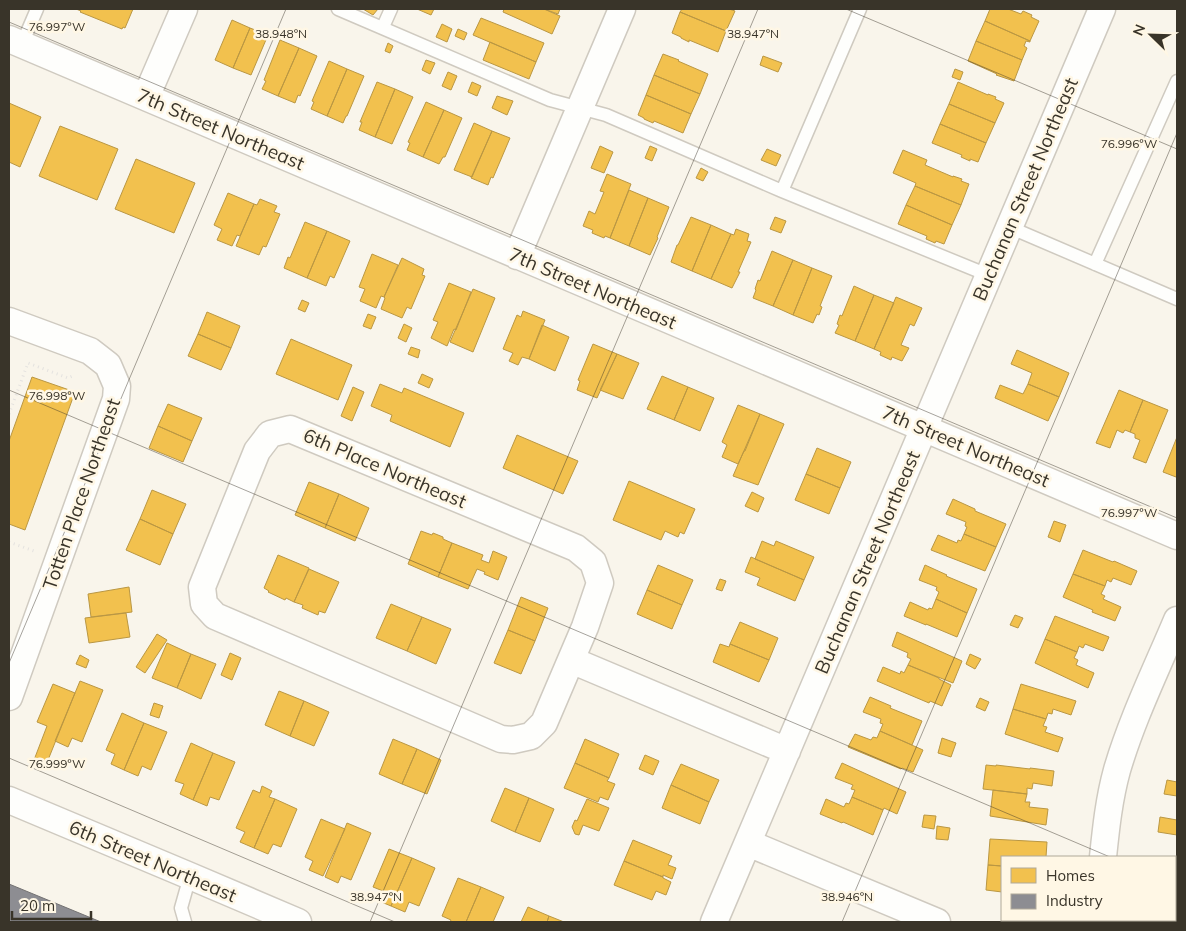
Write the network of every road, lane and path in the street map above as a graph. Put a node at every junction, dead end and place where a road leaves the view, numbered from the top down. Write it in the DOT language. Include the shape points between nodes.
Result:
graph roads {
  1 [pos="38,9"];
  2 [pos="184,9"];
  3 [pos="338,9"];
  4 [pos="391,9"];
  5 [pos="622,9"];
  6 [pos="860,9"];
  7 [pos="1102,9"];
  8 [pos="383,27"];
  9 [pos="16,42"];
  10 [pos="1177,81"];
  11 [pos="146,97"];
  12 [pos="580,108"];
  13 [pos="782,190"];
  14 [pos="1009,227"];
  15 [pos="517,256"];
  16 [pos="1095,264"];
  17 [pos="988,275"];
  18 [pos="1177,299"];
  19 [pos="9,321"];
  20 [pos="78,373"];
  21 [pos="9,414"];
  22 [pos="923,428"];
  23 [pos="1177,536"];
  24 [pos="1177,620"];
  25 [pos="571,660"];
  26 [pos="9,697"];
  27 [pos="787,752"];
  28 [pos="9,800"];
  29 [pos="748,843"];
  30 [pos="1104,856"];
  31 [pos="190,876"];
  32 [pos="185,922"];
  33 [pos="298,922"];
  34 [pos="714,922"];
  35 [pos="937,922"];
  1 -- 9 [label="lane"];
  2 -- 11 [label="street"];
  3 -- 8 [label="lane"];
  4 -- 8 [label="lane"];
  5 -- 12 [label="street"];
  6 -- 13 [label="lane"];
  7 -- 14 [label="street, Buchanan Street Northeast"];
  8 -- 12 [label="lane" via="550,100"];
  9 -- 11 [label="street, 7th Street Northeast"];
  10 -- 16 [label="lane"];
  11 -- 15 [label="street, 7th Street Northeast"];
  12 -- 13 [label="lane" via="606,115"];
  12 -- 15 [label="street"];
  13 -- 17 [label="lane"];
  14 -- 16 [label="lane"];
  14 -- 17 [label="street, Buchanan Street Northeast"];
  15 -- 22 [label="street, 7th Street Northeast"];
  16 -- 18 [label="lane"];
  17 -- 22 [label="street, Buchanan Street Northeast"];
  19 -- 26 [label="street, Totten Place Northeast" via="90,351 108,365 117,386 116,399"];
  20 -- 21 [label="path" via="68,378 28,363"];
  22 -- 23 [label="street, 7th Street Northeast"];
  22 -- 27 [label="street, Buchanan Street Northeast"];
  24 -- 30 [label="street" via="1117,770 1110,798"];
  25 -- 25 [label="street, 6th Place Northeast" via="544,723 531,736 501,739 215,616 204,604 202,588 258,450 270,434 290,429 576,548 593,562 600,583"];
  25 -- 27 [label="street"];
  27 -- 29 [label="street, Buchanan Street Northeast"];
  28 -- 31 [label="street, 6th Street Northeast"];
  29 -- 34 [label="street, Buchanan Street Northeast"];
  29 -- 35 [label="street"];
  31 -- 32 [label="lane" via="181,908"];
  31 -- 33 [label="street, 6th Street Northeast"];
}
